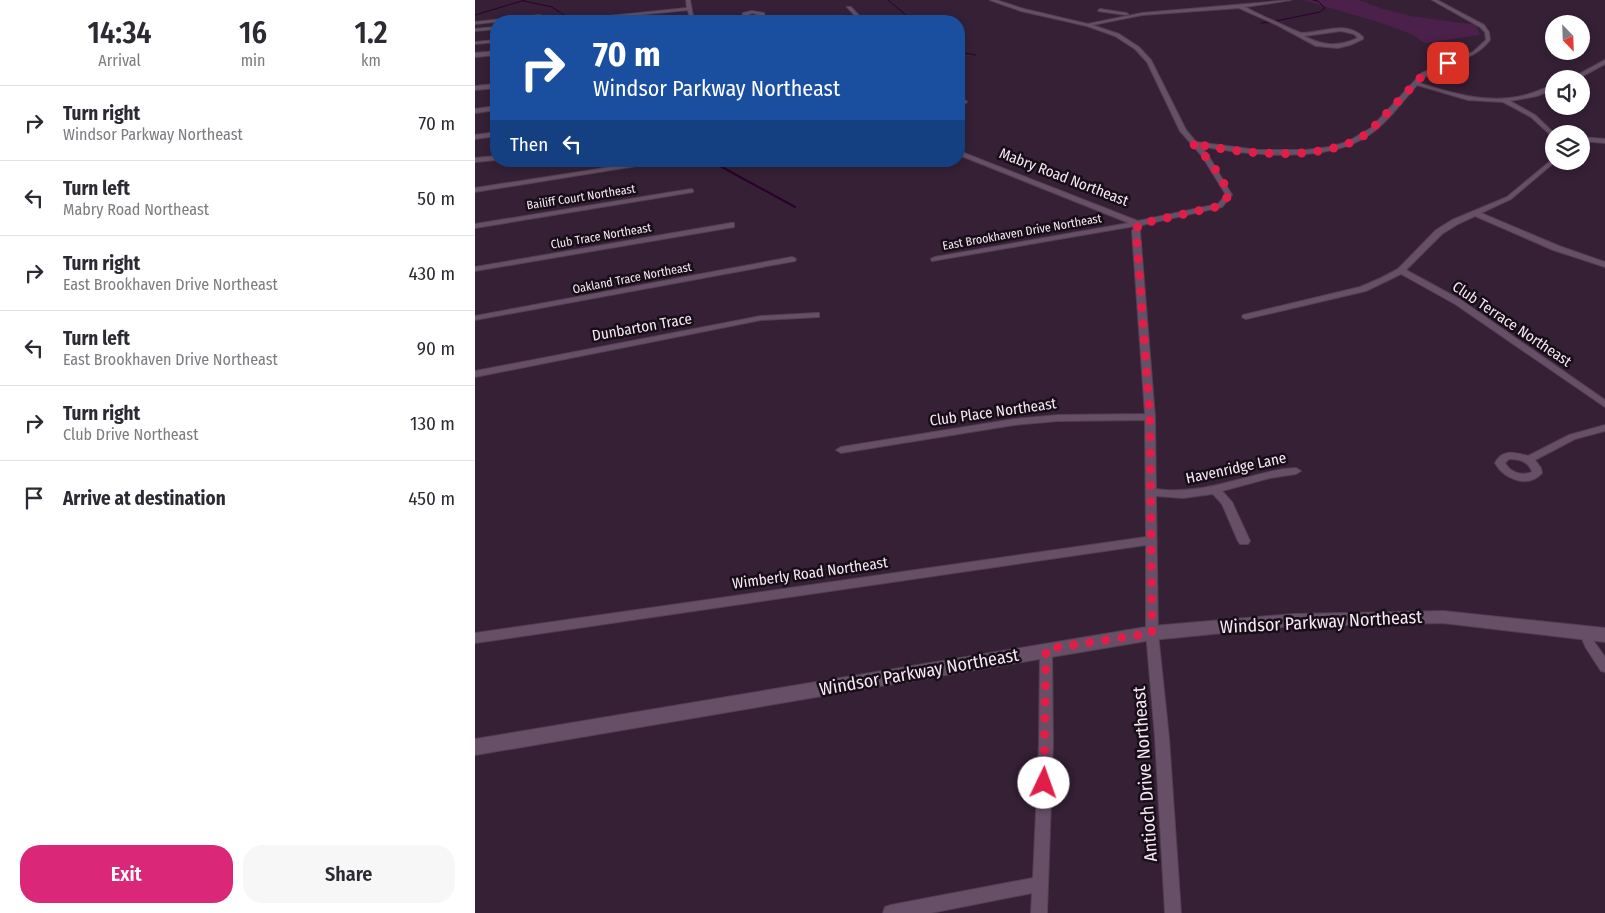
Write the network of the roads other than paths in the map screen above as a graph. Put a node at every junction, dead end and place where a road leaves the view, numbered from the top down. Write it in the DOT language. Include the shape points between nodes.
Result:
graph roads {
  1 [pos="688,0"];
  2 [pos="992,0"];
  3 [pos="1289,0"];
  4 [pos="1435,0"];
  5 [pos="1097,4"];
  6 [pos="1240,6"];
  7 [pos="849,8"];
  8 [pos="689,9"];
  9 [pos="1100,10"];
  10 [pos="1142,14"];
  11 [pos="626,15"];
  12 [pos="690,15"];
  13 [pos="745,15"];
  14 [pos="762,15"];
  15 [pos="856,15"];
  16 [pos="478,22"];
  17 [pos="1111,22"];
  18 [pos="1081,23"];
  19 [pos="490,29"];
  20 [pos="477,30"];
  21 [pos="1117,35"];
  22 [pos="1299,35"];
  23 [pos="490,41"];
  24 [pos="475,43"];
  25 [pos="490,54"];
  26 [pos="475,55"];
  27 [pos="1605,62"];
  28 [pos="1589,70"];
  29 [pos="1415,83"];
  30 [pos="490,87"];
  31 [pos="475,88"];
  32 [pos="1545,89"];
  33 [pos="1503,100"];
  34 [pos="490,109"];
  35 [pos="475,111"];
  36 [pos="1545,127"];
  37 [pos="490,135"];
  38 [pos="475,137"];
  39 [pos="1590,140"];
  40 [pos="1605,141"];
  41 [pos="1192,143"];
  42 [pos="965,155"];
  43 [pos="490,159"];
  44 [pos="475,160"];
  45 [pos="625,167"];
  46 [pos="1545,168"];
  47 [pos="475,190"];
  48 [pos="691,191"];
  49 [pos="1475,213"];
  50 [pos="1135,224"];
  51 [pos="731,225"];
  52 [pos="475,226"];
  53 [pos="935,258"];
  54 [pos="792,259"];
  55 [pos="1605,265"];
  56 [pos="475,269"];
  57 [pos="1401,271"];
  58 [pos="816,315"];
  59 [pos="1246,317"];
  60 [pos="475,318"];
  61 [pos="475,374"];
  62 [pos="1605,404"];
  63 [pos="1150,417"];
  64 [pos="1605,428"];
  65 [pos="841,450"];
  66 [pos="1528,460"];
  67 [pos="1296,471"];
  68 [pos="1215,490"];
  69 [pos="1151,492"];
  70 [pos="1151,540"];
  71 [pos="1244,541"];
  72 [pos="1585,632"];
  73 [pos="1152,633"];
  74 [pos="1605,635"];
  75 [pos="475,638"];
  76 [pos="1046,649"];
  77 [pos="1605,667"];
  78 [pos="475,747"];
  79 [pos="1041,884"];
  80 [pos="891,913"];
  81 [pos="1039,913"];
  82 [pos="1173,913"];
  1 -- 8 [label="street"];
  2 -- 18 [label="street, East Brookhaven Drive Northeast"];
  3 -- 6 [label="street"];
  4 -- 29 [label="street" via="1482,26 1488,40 1472,55 1436,67"];
  5 -- 9 [label="street"];
  6 -- 10 [label="street"];
  6 -- 22 [label="street"];
  7 -- 15 [label="street"];
  8 -- 11 [label="street"];
  8 -- 12 [label="street"];
  9 -- 10 [label="street" via="1115,14"];
  9 -- 17 [label="street"];
  10 -- 17 [label="street, East Brookhaven Drive Northeast"];
  13 -- 14 [label="street" via="752,12"];
  16 -- 20 [label="street"];
  17 -- 18 [label="street, East Brookhaven Drive Northeast"];
  17 -- 21 [label="street"];
  18 -- 21 [label="street, East Brookhaven Drive Northeast"];
  19 -- 20 [label="street"];
  21 -- 41 [label="street, East Brookhaven Drive Northeast" via="1149,60"];
  22 -- 22 [label="street" via="1333,29 1361,38 1332,47 1314,44"];
  23 -- 24 [label="street"];
  25 -- 26 [label="street"];
  27 -- 28 [label="street"];
  29 -- 33 [label="street" via="1468,100"];
  29 -- 41 [label="street" via="1369,132 1344,145 1278,153 1227,150"];
  30 -- 31 [label="street"];
  32 -- 33 [label="street"];
  33 -- 36 [label="street" via="1533,116"];
  34 -- 35 [label="street"];
  37 -- 38 [label="street"];
  39 -- 40 [label="street"];
  41 -- 50 [label="street, East Brookhaven Drive Northeast" via="1205,155 1225,187 1229,195 1227,199 1220,206"];
  42 -- 50 [label="street, Mabry Road Northeast" via="1110,211"];
  43 -- 44 [label="street"];
  45 -- 47 [label="street"];
  46 -- 49 [label="street" via="1509,198"];
  48 -- 52 [label="street, Bailiff Court Northeast"];
  49 -- 55 [label="street"];
  49 -- 57 [label="street" via="1439,232"];
  50 -- 53 [label="street, East Brookhaven Drive Northeast"];
  50 -- 63 [label="street, Mabry Road Northeast"];
  51 -- 56 [label="street, Club Trace Northeast"];
  54 -- 60 [label="street, Oakland Trace Northeast"];
  57 -- 59 [label="street" via="1363,289"];
  57 -- 62 [label="street, Club Terrace Northeast" via="1458,302"];
  58 -- 61 [label="street, Dunbarton Trace" via="761,318"];
  63 -- 65 [label="street, Club Place Northeast" via="1049,419"];
  63 -- 69 [label="street, Mabry Road Northeast"];
  64 -- 66 [label="street" via="1572,437"];
  67 -- 68 [label="street, Havenridge Lane" via="1260,476"];
  68 -- 69 [label="street, Havenridge Lane" via="1183,494"];
  68 -- 71 [label="street" via="1230,509"];
  69 -- 70 [label="street, Mabry Road Northeast"];
  70 -- 73 [label="street, Mabry Road Northeast"];
  70 -- 75 [label="street, Wimberly Road Northeast"];
  72 -- 73 [label="street, Windsor Parkway Northeast" via="1443,617 1294,620"];
  72 -- 74 [label="street, Windsor Parkway Northeast"];
  72 -- 77 [label="street"];
  73 -- 76 [label="street, Windsor Parkway Northeast"];
  73 -- 82 [label="street, Antioch Drive Northeast"];
  76 -- 78 [label="street, Windsor Parkway Northeast" via="870,682"];
  76 -- 79 [label="street"];
  79 -- 80 [label="street"];
  79 -- 81 [label="street"];
}
